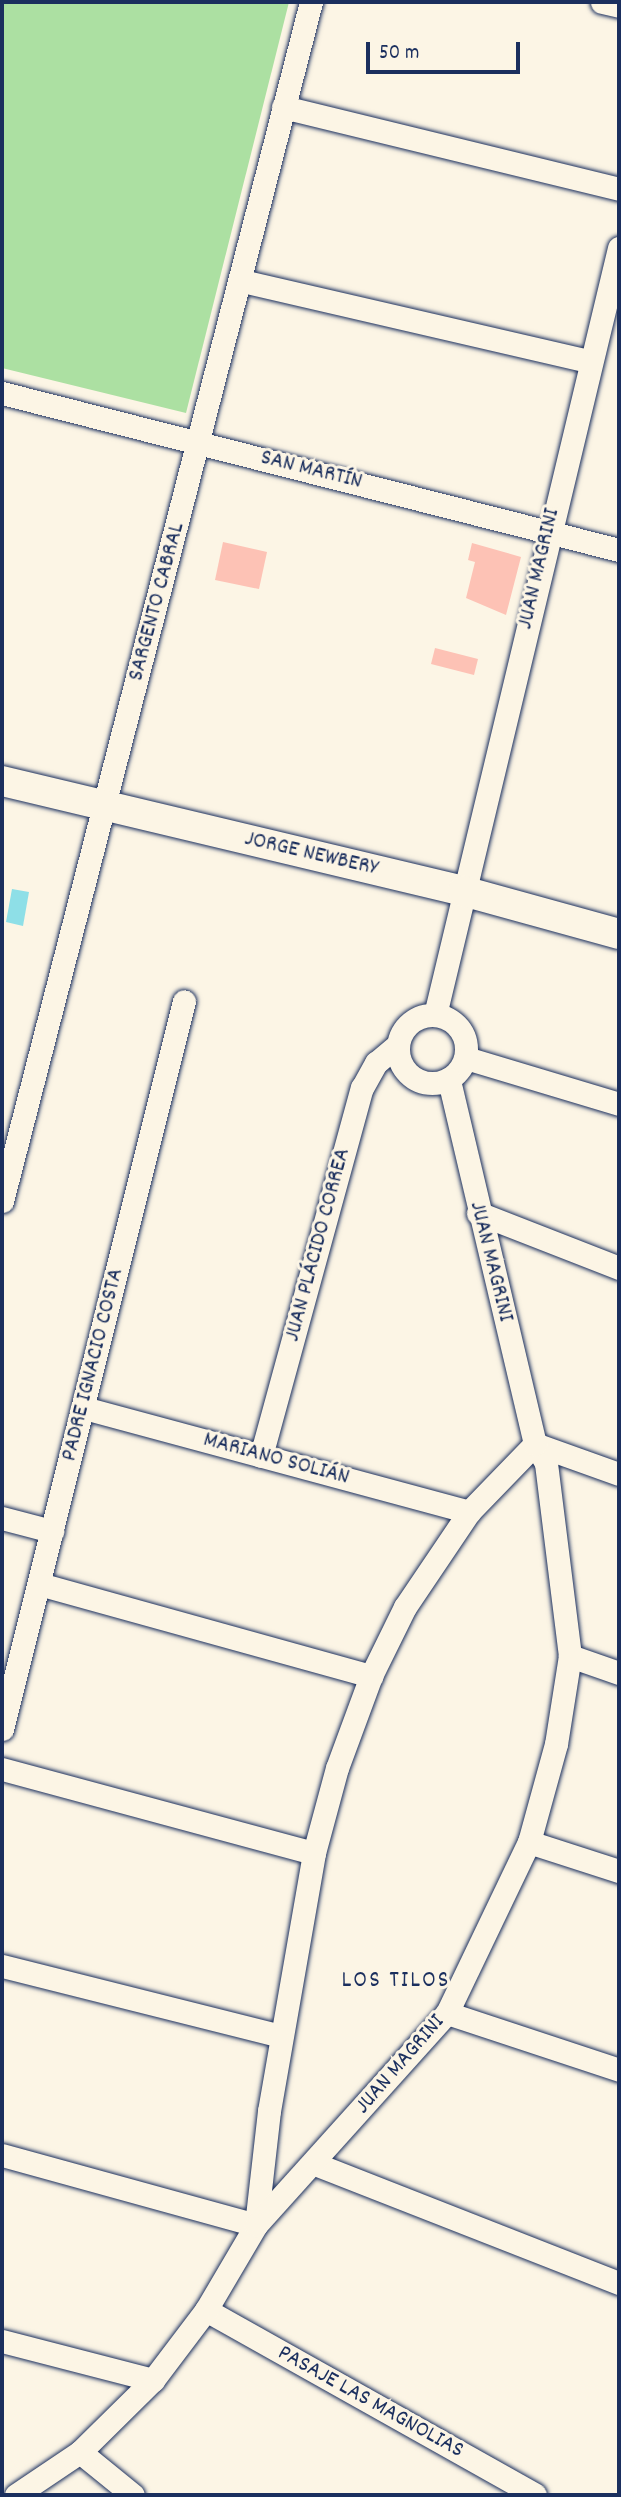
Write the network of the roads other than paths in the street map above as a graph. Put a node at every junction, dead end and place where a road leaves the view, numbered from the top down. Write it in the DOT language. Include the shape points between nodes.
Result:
graph roads {
  1 [pos="311,2"];
  2 [pos="602,2"];
  3 [pos="619,6"];
  4 [pos="283,107"];
  5 [pos="619,189"];
  6 [pos="619,248"];
  7 [pos="242,281"];
  8 [pos="588,361"];
  9 [pos="2,393"];
  10 [pos="200,442"];
  11 [pos="550,531"];
  12 [pos="619,550"];
  13 [pos="2,781"];
  14 [pos="103,807"];
  15 [pos="463,891"];
  16 [pos="619,934"];
  17 [pos="184,1001"];
  18 [pos="435,1014"];
  19 [pos="396,1046"];
  20 [pos="466,1058"];
  21 [pos="449,1079"];
  22 [pos="619,1104"];
  23 [pos="8,1152"];
  24 [pos="2,1201"];
  25 [pos="478,1213"];
  26 [pos="619,1268"];
  27 [pos="84,1408"];
  28 [pos="535,1444"];
  29 [pos="261,1456"];
  30 [pos="619,1474"];
  31 [pos="469,1512"];
  32 [pos="2,1518"];
  33 [pos="52,1531"];
  34 [pos="39,1584"];
  35 [pos="570,1656"];
  36 [pos="619,1673"];
  37 [pos="371,1676"];
  38 [pos="2,1728"];
  39 [pos="2,1769"];
  40 [pos="529,1842"];
  41 [pos="314,1853"];
  42 [pos="619,1871"];
  43 [pos="2,1966"];
  44 [pos="447,2013"];
  45 [pos="281,2036"];
  46 [pos="619,2070"];
  47 [pos="2,2155"];
  48 [pos="315,2164"];
  49 [pos="256,2225"];
  50 [pos="619,2283"];
  51 [pos="206,2311"];
  52 [pos="2,2341"];
  53 [pos="153,2380"];
  54 [pos="80,2452"];
  55 [pos="16,2495"];
  56 [pos="133,2495"];
  57 [pos="535,2495"];
  1 -- 4 [label="street, SARGENTO CABRAL"];
  2 -- 3 [label="street"];
  4 -- 5 [label="street"];
  4 -- 7 [label="street, SARGENTO CABRAL"];
  6 -- 8 [label="street, JUAN MAGRINI"];
  7 -- 8 [label="street"];
  7 -- 10 [label="street, SARGENTO CABRAL"];
  8 -- 11 [label="street, JUAN MAGRINI"];
  9 -- 10 [label="street, SAN MARTÍN"];
  10 -- 11 [label="street, SAN MARTÍN"];
  10 -- 14 [label="street, SARGENTO CABRAL"];
  11 -- 12 [label="street, SAN MARTÍN"];
  11 -- 15 [label="street, JUAN MAGRINI"];
  13 -- 14 [label="main road, JORGE NEWBERY"];
  14 -- 15 [label="main road, JORGE NEWBERY"];
  14 -- 23 [label="street, SARGENTO CABRAL"];
  15 -- 16 [label="main road, JORGE NEWBERY"];
  15 -- 18 [label="street, JUAN MAGRINI"];
  17 -- 27 [label="street, PADRE IGNACIO COSTA"];
  18 -- 19 [label="street" via="412,1021"];
  18 -- 20 [label="street" via="457,1024"];
  19 -- 21 [label="street" via="400,1063 415,1080"];
  19 -- 29 [label="street, JUAN PLÁCIDO CORREA" via="376,1063 362,1088"];
  20 -- 21 [label="street"];
  20 -- 22 [label="street"];
  21 -- 25 [label="street, JUAN MAGRINI"];
  23 -- 24 [label="street, SARGENTO CABRAL"];
  25 -- 26 [label="street"];
  25 -- 28 [label="street, JUAN MAGRINI"];
  27 -- 29 [label="street, MARIANO SOLIÁN"];
  27 -- 33 [label="street, PADRE IGNACIO COSTA"];
  28 -- 30 [label="street"];
  28 -- 31 [label="street"];
  28 -- 35 [label="street, JUAN MAGRINI" via="547,1463"];
  29 -- 31 [label="street, MARIANO SOLIÁN"];
  31 -- 37 [label="street" via="405,1607"];
  32 -- 33 [label="street"];
  33 -- 34 [label="street, PADRE IGNACIO COSTA"];
  34 -- 37 [label="street"];
  34 -- 38 [label="street, PADRE IGNACIO COSTA"];
  35 -- 36 [label="street"];
  35 -- 40 [label="street, JUAN MAGRINI" via="556,1744"];
  37 -- 41 [label="street" via="337,1768"];
  39 -- 41 [label="street"];
  40 -- 42 [label="street"];
  40 -- 44 [label="street, JUAN MAGRINI"];
  41 -- 45 [label="street"];
  43 -- 45 [label="street"];
  44 -- 46 [label="street"];
  44 -- 48 [label="street, JUAN MAGRINI"];
  45 -- 49 [label="street"];
  47 -- 49 [label="street"];
  48 -- 49 [label="street, JUAN MAGRINI"];
  48 -- 50 [label="street"];
  49 -- 51 [label="street, JUAN MAGRINI"];
  51 -- 53 [label="street, JUAN MAGRINI"];
  51 -- 57 [label="street, PASAJE LAS MAGNOLIAS"];
  52 -- 53 [label="street"];
  53 -- 54 [label="street, JUAN MAGRINI"];
  54 -- 55 [label="street, JUAN MAGRINI"];
  54 -- 56 [label="street"];
}
